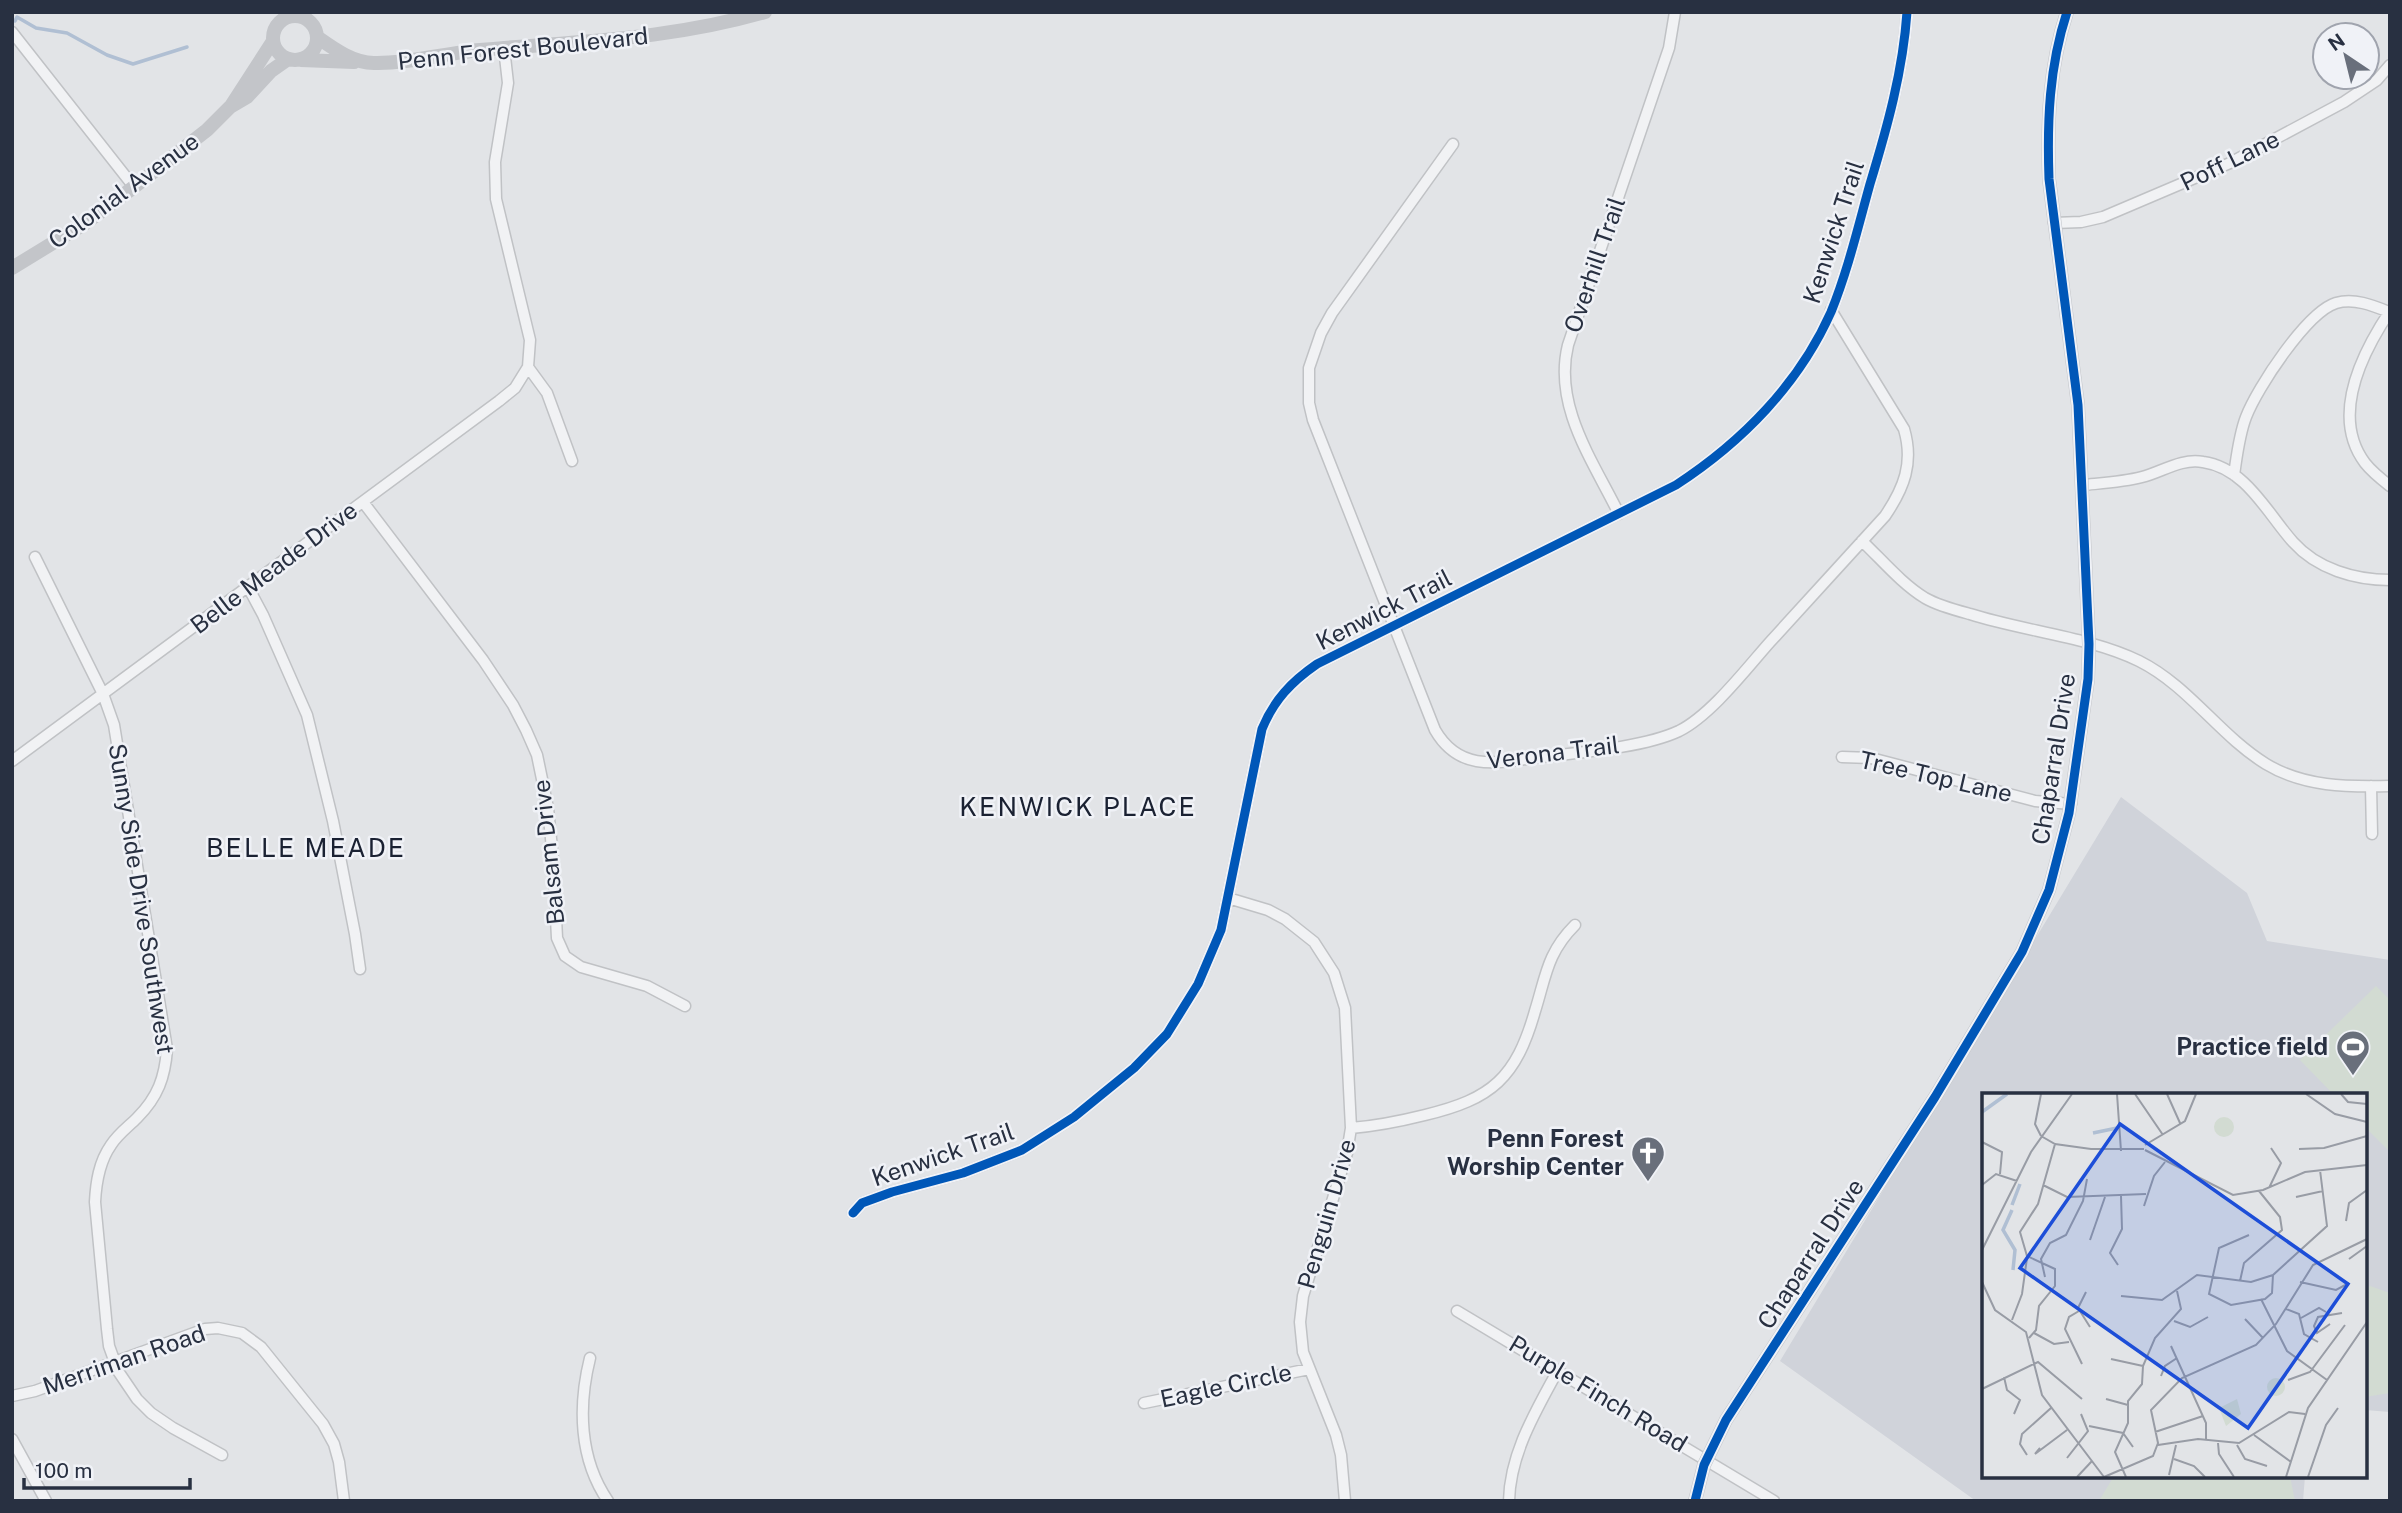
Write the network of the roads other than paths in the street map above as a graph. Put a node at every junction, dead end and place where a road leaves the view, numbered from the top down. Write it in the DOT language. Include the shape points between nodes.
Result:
graph roads {
  1 [pos="765,12"];
  2 [pos="1675,12"];
  3 [pos="1907,12"];
  4 [pos="2067,12"];
  5 [pos="284,17"];
  6 [pos="309,17"];
  7 [pos="12,32"];
  8 [pos="317,37"];
  9 [pos="273,41"];
  10 [pos="504,48"];
  11 [pos="293,59"];
  12 [pos="363,61"];
  13 [pos="2390,65"];
  14 [pos="230,107"];
  15 [pos="1453,144"];
  16 [pos="134,187"];
  17 [pos="2054,223"];
  18 [pos="12,268"];
  19 [pos="1831,310"];
  20 [pos="2389,311"];
  21 [pos="528,367"];
  22 [pos="572,461"];
  23 [pos="2234,475"];
  24 [pos="2083,485"];
  25 [pos="2390,486"];
  26 [pos="363,502"];
  27 [pos="1619,514"];
  28 [pos="1862,541"];
  29 [pos="35,557"];
  30 [pos="2390,580"];
  31 [pos="248,587"];
  32 [pos="1394,626"];
  33 [pos="2089,644"];
  34 [pos="103,694"];
  35 [pos="1842,757"];
  36 [pos="12,761"];
  37 [pos="2371,786"];
  38 [pos="2390,786"];
  39 [pos="2071,803"];
  40 [pos="2372,834"];
  41 [pos="1228,898"];
  42 [pos="1575,925"];
  43 [pos="360,969"];
  44 [pos="685,1006"];
  45 [pos="1351,1128"];
  46 [pos="853,1213"];
  47 [pos="1457,1311"];
  48 [pos="590,1358"];
  49 [pos="114,1362"];
  50 [pos="1309,1368"];
  51 [pos="1558,1370"];
  52 [pos="12,1396"];
  53 [pos="1144,1403"];
  54 [pos="12,1440"];
  55 [pos="222,1455"];
  56 [pos="1706,1460"];
  57 [pos="46,1501"];
  58 [pos="344,1501"];
  59 [pos="608,1501"];
  60 [pos="1345,1501"];
  61 [pos="1509,1501"];
  62 [pos="1695,1501"];
  63 [pos="1774,1501"];
  1 -- 10 [label="street, Penn Forest Boulevard" via="666,35"];
  2 -- 27 [label="street, Overhill Trail" via="1670,48 1564,363 1564,388 1572,418"];
  3 -- 19 [label="street, Kenwick Trail" via="1899,78 1883,142"];
  4 -- 17 [label="street, Chaparral Drive" via="2049,107"];
  5 -- 6 [label="street, Colonial Avenue"];
  5 -- 9 [label="street, Colonial Avenue" via="274,30"];
  6 -- 8 [label="street, Colonial Avenue"];
  7 -- 16 [label="street"];
  8 -- 11 [label="street, Colonial Avenue" via="305,58"];
  8 -- 12 [label="street, Penn Forest Boulevard" via="342,54"];
  9 -- 11 [label="street" via="278,52"];
  9 -- 14 [label="street, Colonial Avenue"];
  10 -- 12 [label="street, Penn Forest Boulevard"];
  10 -- 21 [label="street" via="508,83 494,182 530,340"];
  11 -- 12 [label="street, Penn Forest Boulevard"];
  11 -- 14 [label="street, Colonial Avenue" via="271,71 247,97"];
  13 -- 17 [label="street, Poff Lane" via="2344,102 2230,163 2103,217"];
  14 -- 16 [label="street, Colonial Avenue"];
  15 -- 32 [label="street, Verona Trail" via="1332,313 1309,368 1313,420"];
  16 -- 18 [label="street, Colonial Avenue"];
  17 -- 24 [label="street, Chaparral Drive" via="2078,405"];
  19 -- 27 [label="street, Kenwick Trail" via="1791,378 1752,425 1703,467"];
  19 -- 28 [label="street, Verona Trail" via="1908,442 1909,466 1903,484 1885,516"];
  20 -- 23 [label="street" via="2346,301 2317,314 2255,398 2240,437"];
  20 -- 25 [label="street" via="2359,366 2351,425 2366,464"];
  21 -- 22 [label="street" via="547,393"];
  21 -- 26 [label="street, Belle Meade Drive" via="499,401"];
  23 -- 24 [label="street" via="2217,465 2190,461 2141,477"];
  23 -- 30 [label="street" via="2305,553 2356,577"];
  24 -- 33 [label="street, Chaparral Drive"];
  26 -- 31 [label="street, Belle Meade Drive"];
  26 -- 44 [label="street, Balsam Drive" via="483,660 526,730 546,797 557,938 565,956 581,967 646,986"];
  27 -- 32 [label="street, Kenwick Trail"];
  28 -- 32 [label="street, Verona Trail" via="1695,721 1671,734 1619,746 1508,762 1463,758 1447,747 1435,730"];
  28 -- 33 [label="street" via="1912,588 1937,604"];
  29 -- 34 [label="street, Sunny Side Drive Southwest"];
  31 -- 34 [label="street, Belle Meade Drive"];
  31 -- 43 [label="street" via="307,715"];
  32 -- 41 [label="street, Kenwick Trail" via="1317,664 1276,701 1262,729"];
  33 -- 37 [label="street" via="2137,660 2170,680 2267,765 2321,784"];
  33 -- 39 [label="street, Chaparral Drive"];
  34 -- 36 [label="street, Belle Meade Drive"];
  34 -- 49 [label="street, Sunny Side Drive Southwest" via="114,725 167,1049 166,1071 156,1094 110,1146 95,1186"];
  35 -- 39 [label="street, Tree Top Lane" via="1871,758 2035,801"];
  37 -- 38 [label="street"];
  37 -- 40 [label="street"];
  39 -- 56 [label="street, Chaparral Drive" via="2049,890 2022,951 1942,1086 1726,1420"];
  41 -- 45 [label="street, Penguin Drive" via="1268,910 1293,924 1314,942 1334,973 1345,1008"];
  41 -- 46 [label="street, Kenwick Trail" via="1212,953 1184,1009 1155,1048 1124,1076 1074,1117 1022,1150 862,1203"];
  42 -- 45 [label="street" via="1554,949 1523,1046 1497,1084 1457,1107"];
  45 -- 50 [label="street, Penguin Drive" via="1301,1306 1300,1339"];
  47 -- 51 [label="street, Purple Finch Road"];
  48 -- 59 [label="street" via="583,1394 584,1439 594,1477"];
  49 -- 52 [label="street, Merriman Road"];
  49 -- 55 [label="street, Sunny Side Drive Southwest" via="125,1384 151,1413"];
  49 -- 58 [label="street, Merriman Road" via="205,1329 242,1333 261,1347 323,1424 337,1453"];
  50 -- 53 [label="street, Eagle Circle"];
  50 -- 60 [label="street, Penguin Drive" via="1336,1435"];
  51 -- 56 [label="street, Purple Finch Road"];
  51 -- 61 [label="street" via="1522,1439"];
  54 -- 57 [label="street"];
  56 -- 62 [label="street, Chaparral Drive"];
  56 -- 63 [label="street, Purple Finch Road"];
}
